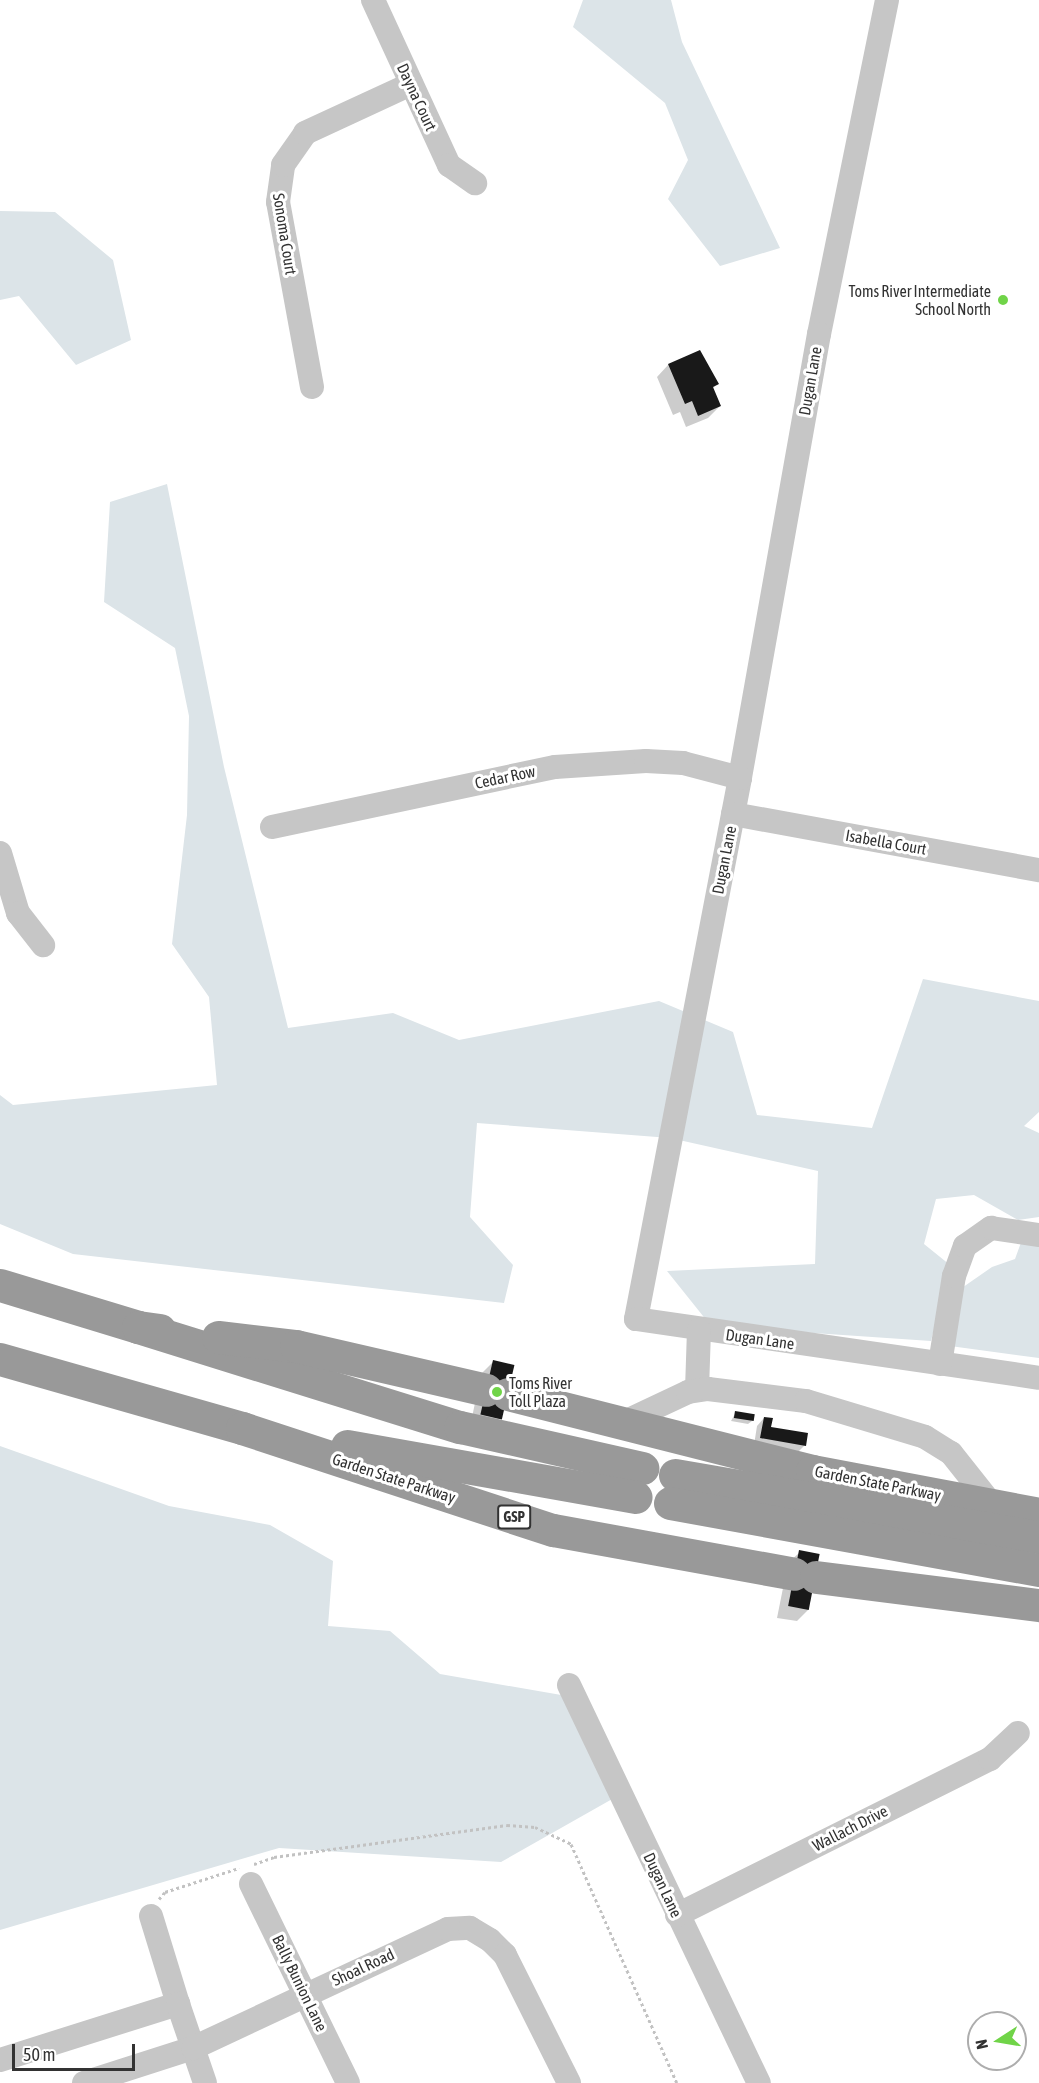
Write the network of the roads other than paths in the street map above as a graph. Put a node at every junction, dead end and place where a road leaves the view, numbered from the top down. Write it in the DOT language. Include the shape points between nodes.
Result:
graph roads {
  1 [pos="373,0"];
  2 [pos="887,0"];
  3 [pos="411,84"];
  4 [pos="475,183"];
  5 [pos="312,387"];
  6 [pos="740,778"];
  7 [pos="733,814"];
  8 [pos="272,827"];
  9 [pos="0,853"];
  10 [pos="1039,870"];
  11 [pos="43,945"];
  12 [pos="1039,1235"];
  13 [pos="0,1285"];
  14 [pos="138,1327"];
  15 [pos="699,1330"];
  16 [pos="0,1359"];
  17 [pos="940,1364"];
  18 [pos="1039,1378"];
  19 [pos="697,1390"];
  20 [pos="620,1424"];
  21 [pos="242,1428"];
  22 [pos="993,1506"];
  23 [pos="1039,1514"];
  24 [pos="1039,1537"];
  25 [pos="1039,1570"];
  26 [pos="1039,1605"];
  27 [pos="569,1685"];
  28 [pos="1018,1733"];
  29 [pos="248,1872"];
  30 [pos="677,1915"];
  31 [pos="151,1916"];
  32 [pos="307,1992"];
  33 [pos="178,2004"];
  34 [pos="193,2048"];
  35 [pos="0,2060"];
  36 [pos="84,2083"];
  37 [pos="205,2083"];
  38 [pos="348,2083"];
  39 [pos="570,2083"];
  40 [pos="759,2083"];
  1 -- 3 [label="street, Dayna Court"];
  2 -- 6 [label="street, Dugan Lane" via="819,333"];
  3 -- 4 [label="street, Dayna Court" via="449,165"];
  3 -- 5 [label="street, Sonoma Court" via="305,133 283,165 278,202"];
  6 -- 7 [label="street, Dugan Lane"];
  6 -- 8 [label="street, Cedar Row" via="683,763 646,761 555,767"];
  7 -- 10 [label="street, Isabella Court"];
  7 -- 15 [label="street, Dugan Lane" via="636,1319"];
  9 -- 11 [label="street" via="18,913"];
  12 -- 17 [label="street" via="991,1227 965,1246 954,1276"];
  13 -- 14 [label="highway, Garden State Parkway"];
  14 -- 20 [label="highway, Garden State Parkway" via="296,1346"];
  14 -- 21 [label="highway" via="639,1482"];
  15 -- 17 [label="street, Dugan Lane"];
  15 -- 19 [label="street"];
  16 -- 21 [label="highway, Garden State Parkway / GSP"];
  17 -- 18 [label="street, Dugan Lane"];
  19 -- 20 [label="street"];
  19 -- 22 [label="street" via="729,1389 806,1401 925,1437 951,1453"];
  20 -- 22 [label="highway, Garden State Parkway" via="812,1471"];
  21 -- 26 [label="highway, Garden State Parkway / GSP" via="553,1530 805,1576"];
  22 -- 23 [label="highway, Garden State Parkway"];
  24 -- 25 [label="highway" via="672,1489"];
  27 -- 30 [label="street, Dugan Lane"];
  28 -- 30 [label="street, Wallach Drive" via="990,1759"];
  29 -- 32 [label="street, Bally Bunion Lane"];
  30 -- 40 [label="street, Dugan Lane"];
  31 -- 33 [label="street"];
  32 -- 34 [label="street, Shoal Road"];
  32 -- 38 [label="street, Bally Bunion Lane"];
  32 -- 39 [label="street, Shoal Road" via="448,1929 470,1928 505,1955"];
  33 -- 34 [label="street"];
  33 -- 35 [label="street"];
  34 -- 36 [label="street, Shoal Road"];
  34 -- 37 [label="street"];
}
